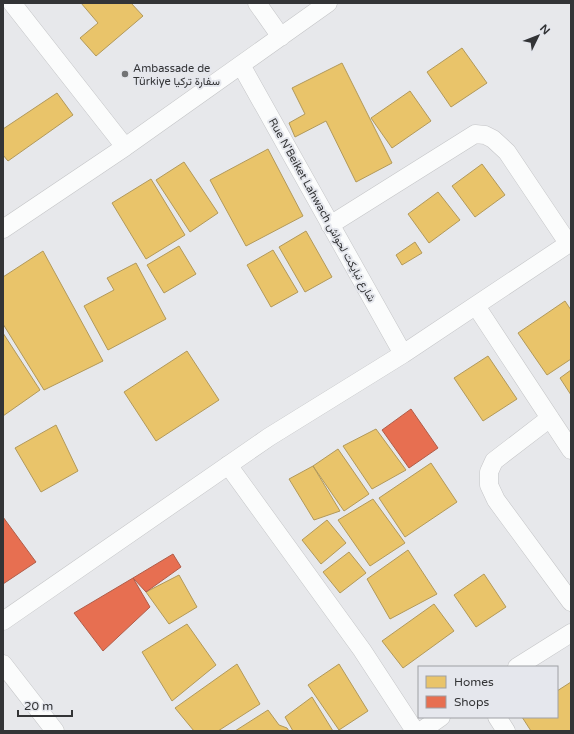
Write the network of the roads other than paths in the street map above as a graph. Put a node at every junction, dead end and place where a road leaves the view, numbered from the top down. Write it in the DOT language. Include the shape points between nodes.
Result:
graph roads {
  1 [pos="12,3"];
  2 [pos="257,3"];
  3 [pos="328,3"];
  4 [pos="281,37"];
  5 [pos="241,65"];
  6 [pos="125,147"];
  7 [pos="330,225"];
  8 [pos="3,229"];
  9 [pos="570,242"];
  10 [pos="476,306"];
  11 [pos="403,354"];
  12 [pos="550,418"];
  13 [pos="571,450"];
  14 [pos="228,465"];
  15 [pos="571,602"];
  16 [pos="3,621"];
  17 [pos="571,633"];
  18 [pos="3,664"];
  19 [pos="519,666"];
  20 [pos="440,718"];
  21 [pos="498,718"];
  22 [pos="54,731"];
  23 [pos="415,731"];
  24 [pos="421,731"];
  25 [pos="506,731"];
  1 -- 6 [label="street"];
  2 -- 4 [label="street"];
  3 -- 4 [label="street"];
  4 -- 5 [label="street"];
  5 -- 6 [label="street"];
  5 -- 7 [label="street, Rue N'Beiket Lahwach شارع نبايكت لحواش"];
  6 -- 8 [label="street"];
  7 -- 9 [label="street" via="476,134 493,139 507,152"];
  7 -- 11 [label="street, Rue N'Beiket Lahwach شارع نبايكت لحواش"];
  9 -- 10 [label="street"];
  10 -- 11 [label="street"];
  10 -- 12 [label="street"];
  11 -- 14 [label="street"];
  12 -- 13 [label="street"];
  12 -- 15 [label="street" via="494,461 489,472 489,485 496,500"];
  14 -- 16 [label="street"];
  14 -- 23 [label="street" via="362,650"];
  17 -- 19 [label="street"];
  18 -- 22 [label="street"];
  20 -- 24 [label="street"];
  21 -- 25 [label="street"];
}
